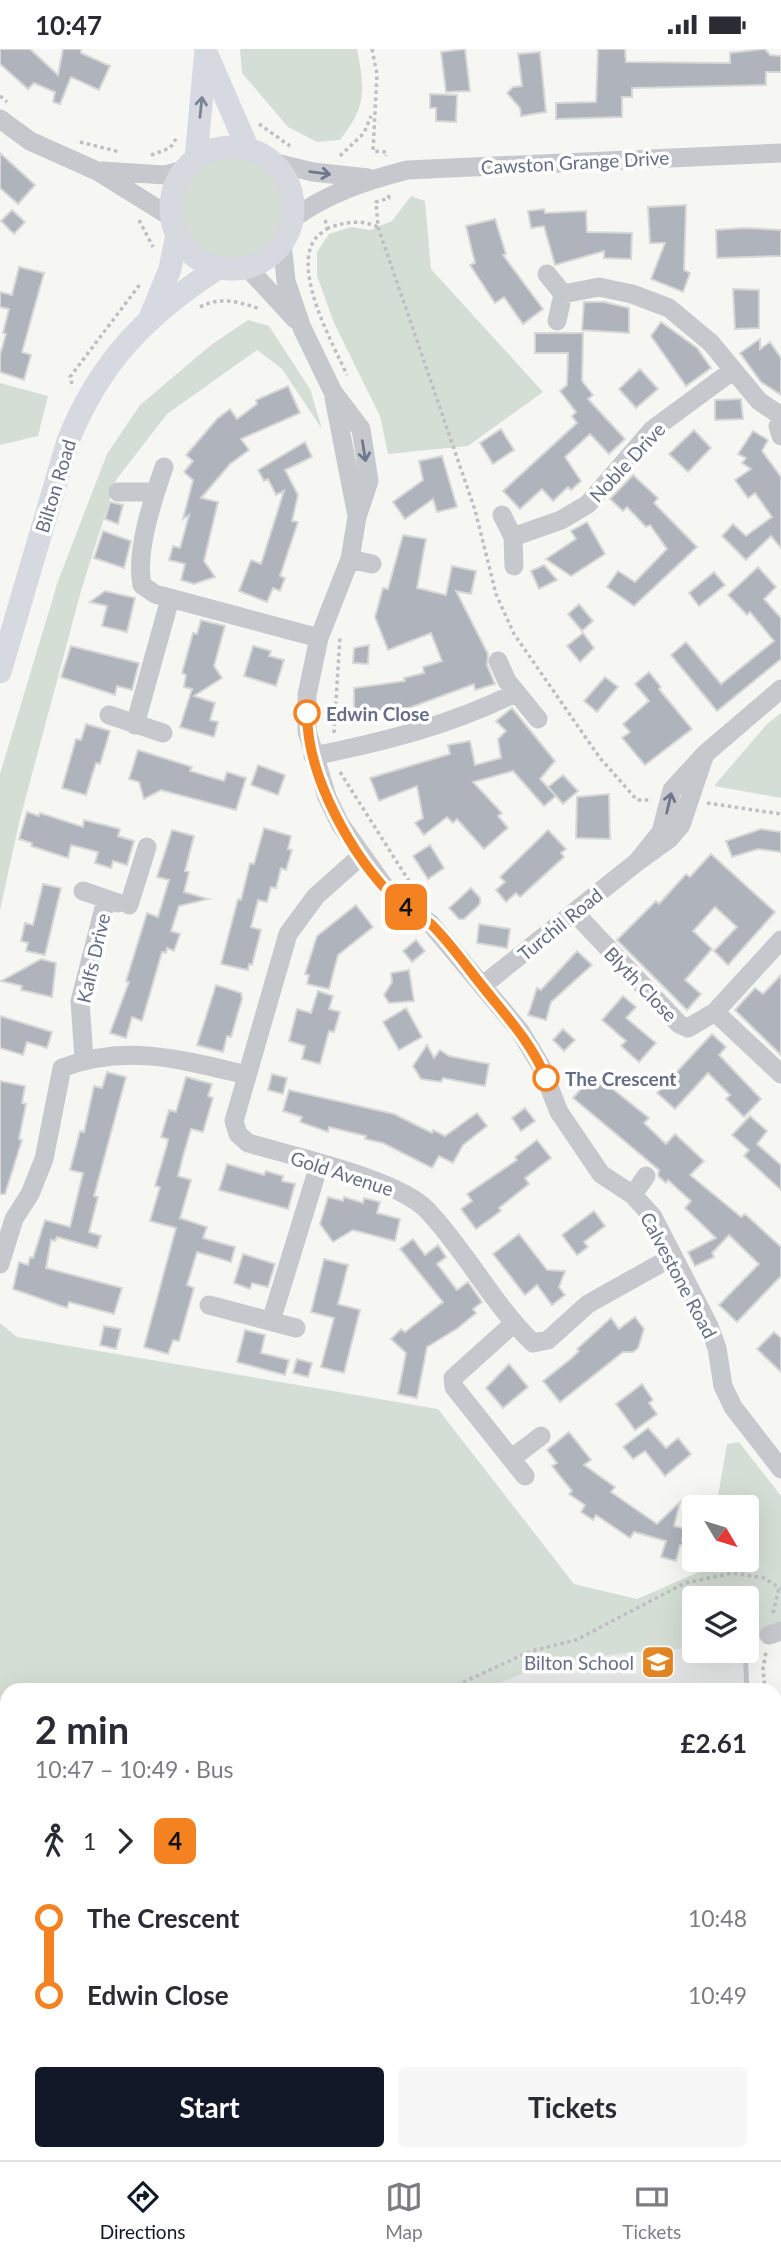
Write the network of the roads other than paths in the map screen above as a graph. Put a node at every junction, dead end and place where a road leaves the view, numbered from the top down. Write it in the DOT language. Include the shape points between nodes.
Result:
graph roads {
  1 [pos="207,52"];
  2 [pos="5,112"];
  3 [pos="248,149"];
  4 [pos="781,153"];
  5 [pos="272,162"];
  6 [pos="190,164"];
  7 [pos="97,171"];
  8 [pos="369,178"];
  9 [pos="292,219"];
  10 [pos="174,225"];
  11 [pos="282,243"];
  12 [pos="247,267"];
  13 [pos="218,268"];
  14 [pos="547,274"];
  15 [pos="563,294"];
  16 [pos="149,321"];
  17 [pos="557,321"];
  18 [pos="302,328"];
  19 [pos="732,371"];
  20 [pos="781,417"];
  21 [pos="781,436"];
  22 [pos="164,467"];
  23 [pos="118,492"];
  24 [pos="155,492"];
  25 [pos="502,515"];
  26 [pos="513,537"];
  27 [pos="350,559"];
  28 [pos="372,564"];
  29 [pos="514,566"];
  30 [pos="170,599"];
  31 [pos="318,638"];
  32 [pos="498,661"];
  33 [pos="0,672"];
  34 [pos="781,689"];
  35 [pos="515,693"];
  36 [pos="109,715"];
  37 [pos="538,719"];
  38 [pos="135,725"];
  39 [pos="163,733"];
  40 [pos="313,756"];
  41 [pos="147,847"];
  42 [pos="362,855"];
  43 [pos="83,891"];
  44 [pos="106,899"];
  45 [pos="575,913"];
  46 [pos="781,940"];
  47 [pos="482,986"];
  48 [pos="715,1011"];
  49 [pos="84,1059"];
  50 [pos="781,1074"];
  51 [pos="247,1075"];
  52 [pos="320,1165"];
  53 [pos="646,1176"];
  54 [pos="633,1195"];
  55 [pos="672,1257"];
  56 [pos="0,1263"];
  57 [pos="209,1305"];
  58 [pos="271,1321"];
  59 [pos="513,1324"];
  60 [pos="296,1328"];
  61 [pos="541,1436"];
  62 [pos="511,1459"];
  63 [pos="780,1464"];
  64 [pos="524,1476"];
  1 -- 3 [label="main road"];
  6 -- 1 [label="main road, one-way"];
  2 -- 7 [label="street" via="30,141"];
  3 -- 5 [label="main road"];
  3 -- 6 [label="main road" via="212,150"];
  4 -- 8 [label="street, Cawston Grange Drive" via="407,170"];
  5 -- 8 [label="street, Cawston Grange Drive, one-way"];
  5 -- 9 [label="main road" via="286,178"];
  6 -- 7 [label="street" via="165,175 151,165"];
  6 -- 10 [label="main road" via="172,199"];
  7 -- 10 [label="street"];
  8 -- 9 [label="street, Cawston Grange Drive" via="318,200"];
  9 -- 11 [label="main road"];
  10 -- 13 [label="main road" via="187,249"];
  10 -- 16 [label="main road, Bilton Road" via="170,269"];
  11 -- 12 [label="main road" via="273,254"];
  11 -- 18 [label="street, Calvestone Road" via="286,281"];
  12 -- 13 [label="main road"];
  12 -- 18 [label="street, Calvestone Road"];
  13 -- 16 [label="main road, Bilton Road"];
  14 -- 15 [label="street"];
  15 -- 17 [label="street"];
  15 -- 19 [label="street" via="599,287 669,308 711,343"];
  16 -- 33 [label="main road, Bilton Road" via="127,339 80,411"];
  18 -- 27 [label="street, Calvestone Road" via="333,392 357,517"];
  19 -- 20 [label="street"];
  19 -- 26 [label="street, Noble Drive" via="652,430 587,504 561,520"];
  20 -- 21 [label="street"];
  22 -- 24 [label="street"];
  23 -- 24 [label="street"];
  24 -- 30 [label="street" via="139,570 142,585"];
  25 -- 26 [label="street"];
  26 -- 29 [label="street"];
  27 -- 28 [label="street"];
  27 -- 31 [label="street, Calvestone Road"];
  30 -- 31 [label="street"];
  30 -- 38 [label="street"];
  31 -- 40 [label="street, Calvestone Road" via="307,695 307,731"];
  32 -- 35 [label="street"];
  34 -- 45 [label="street, Turchil Road" via="705,754 672,790 661,832 637,862"];
  35 -- 37 [label="street"];
  35 -- 40 [label="street" via="447,722"];
  36 -- 38 [label="street"];
  38 -- 39 [label="street"];
  40 -- 42 [label="street, Calvestone Road" via="340,824"];
  41 -- 44 [label="street, Kalfs Drive" via="130,906"];
  42 -- 47 [label="street, Calvestone Road" via="399,902 430,923"];
  42 -- 51 [label="street, Gold Avenue" via="316,896 288,934"];
  43 -- 44 [label="street, Kalfs Drive"];
  44 -- 49 [label="street, Kalfs Drive" via="80,1001"];
  45 -- 47 [label="street, Turchil Road"];
  45 -- 48 [label="street, Blyth Close" via="680,1024 688,1028"];
  46 -- 48 [label="street, Blyth Close"];
  47 -- 54 [label="street, Calvestone Road" via="520,1031 574,1137 601,1174"];
  48 -- 50 [label="street"];
  49 -- 51 [label="street" via="160,1054"];
  49 -- 56 [label="street" via="62,1068 44,1159 14,1219"];
  51 -- 52 [label="street, Gold Avenue" via="234,1121 238,1134 248,1143"];
  52 -- 58 [label="street"];
  52 -- 59 [label="street, Gold Avenue" via="393,1187 425,1208"];
  53 -- 54 [label="street"];
  54 -- 55 [label="street, Calvestone Road" via="653,1217"];
  55 -- 59 [label="street, Gold Avenue" via="588,1304 548,1340 533,1343"];
  55 -- 63 [label="street, Calvestone Road" via="709,1327 723,1386 733,1406"];
  57 -- 58 [label="street"];
  58 -- 60 [label="street"];
  59 -- 62 [label="street" via="453,1378 454,1387"];
  61 -- 62 [label="street"];
  62 -- 64 [label="street"];
}
